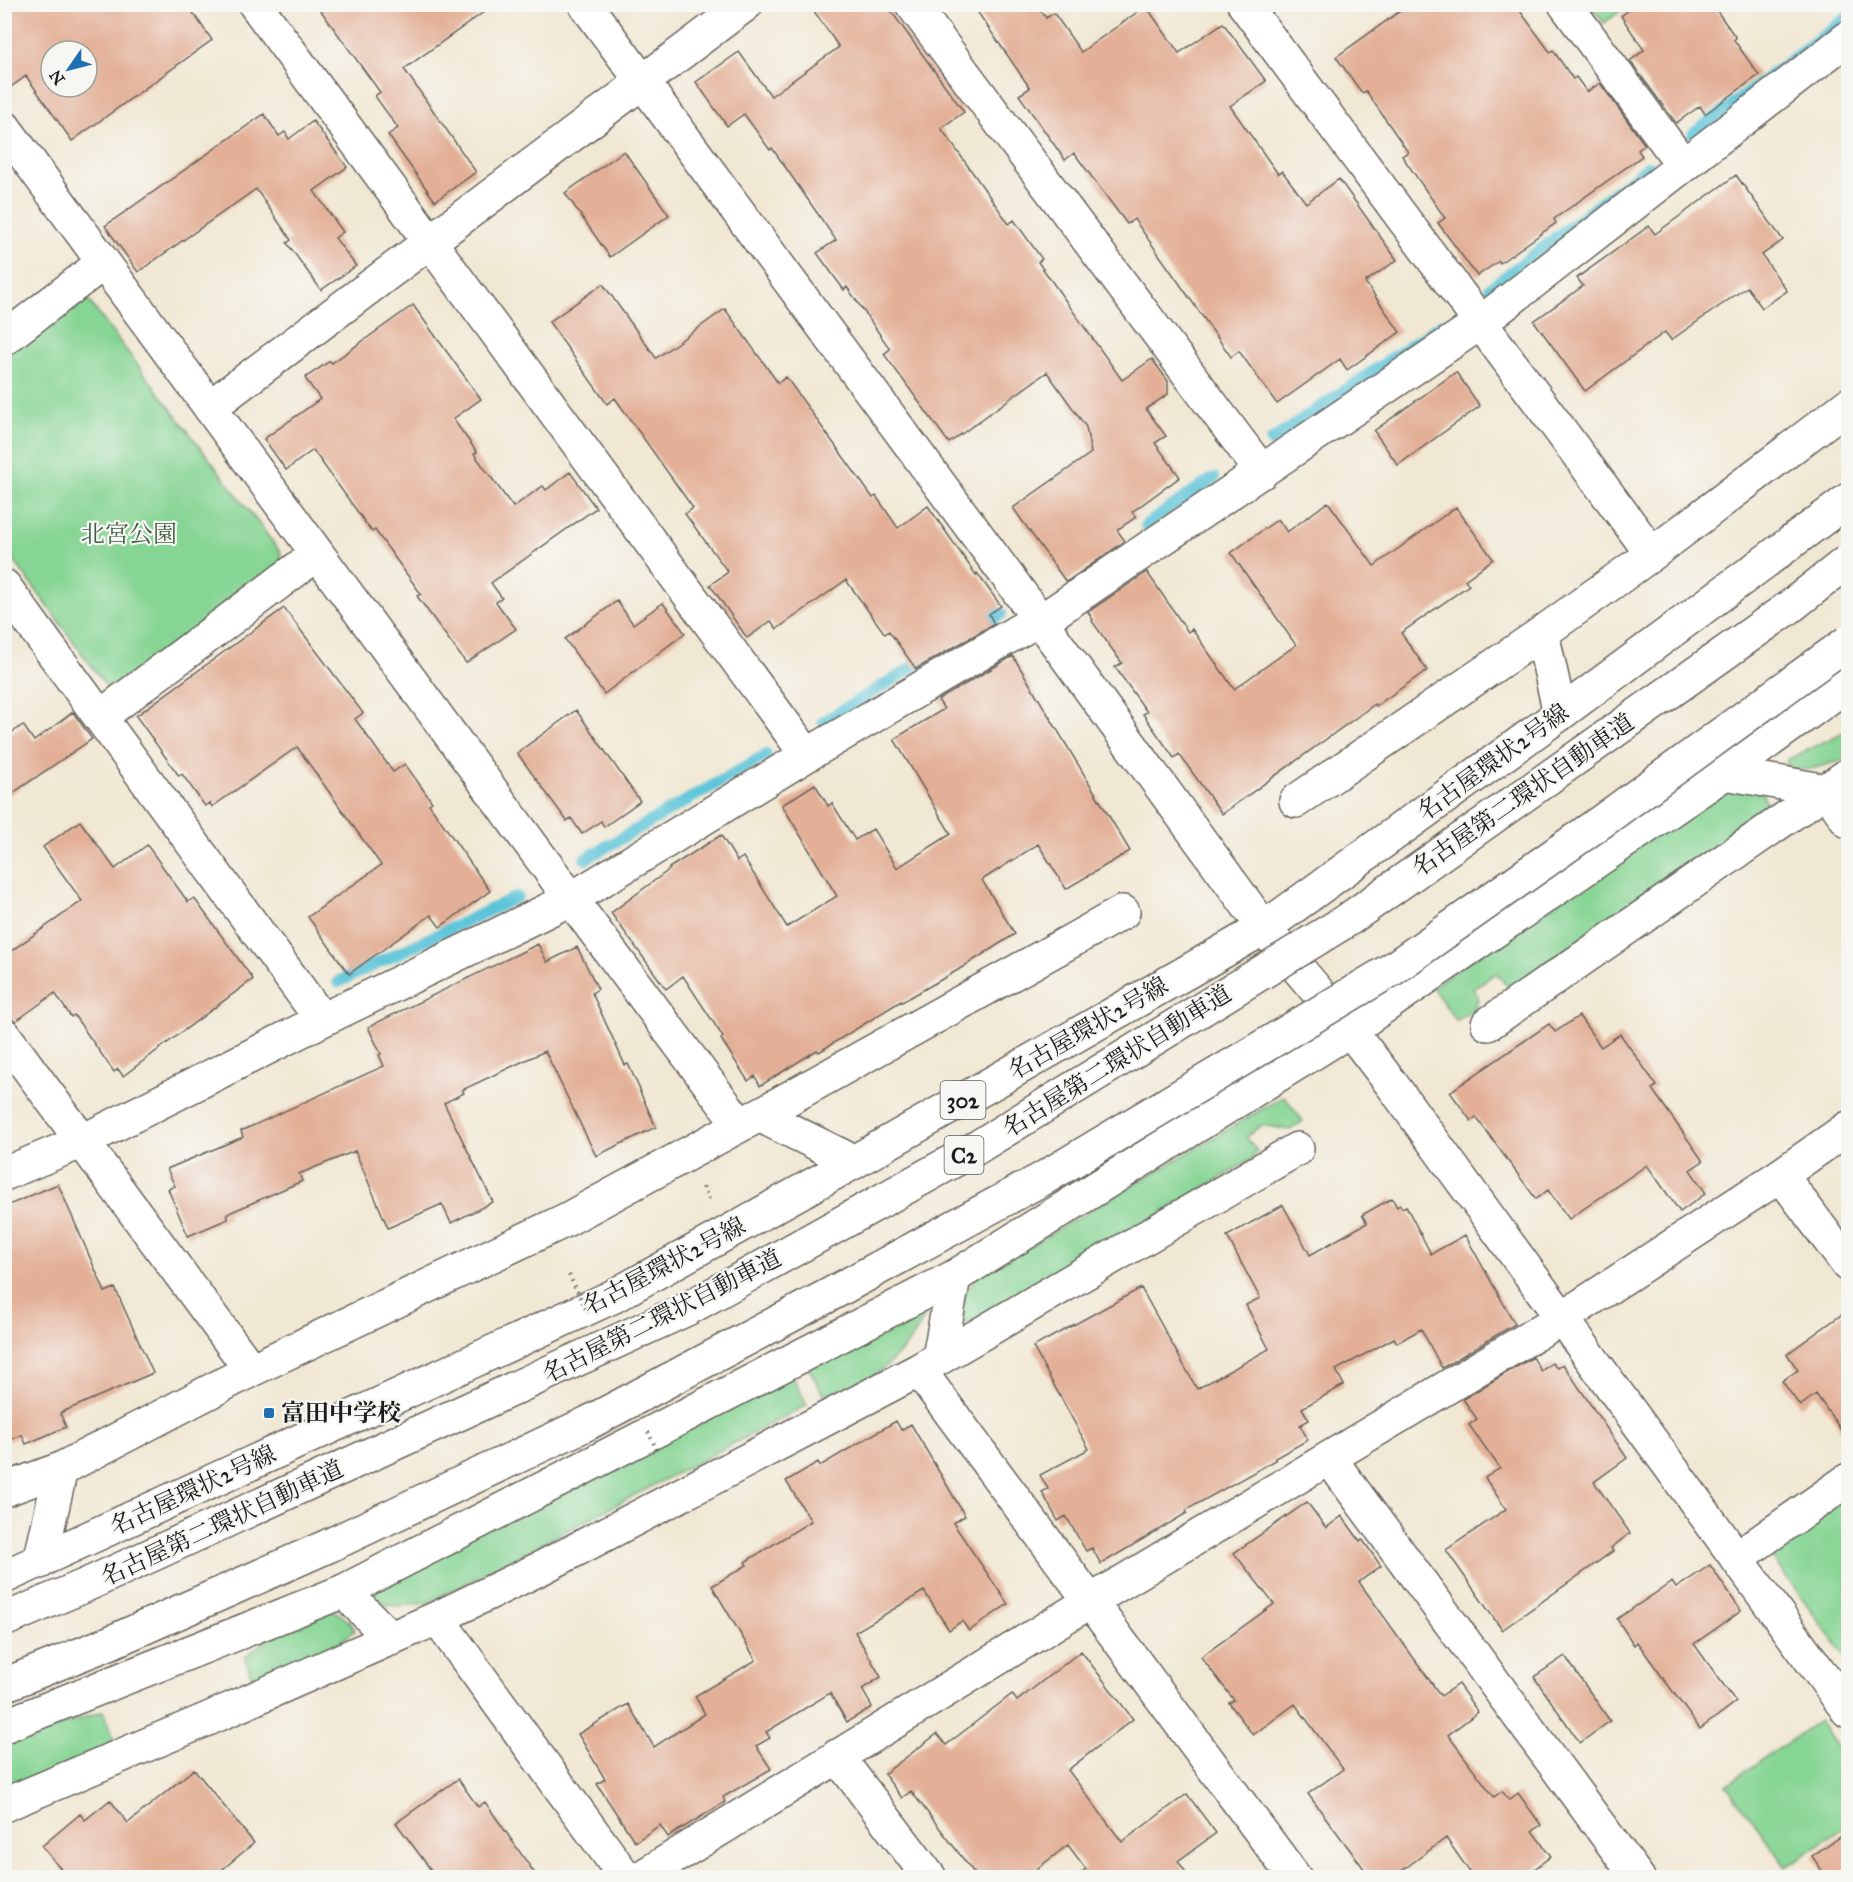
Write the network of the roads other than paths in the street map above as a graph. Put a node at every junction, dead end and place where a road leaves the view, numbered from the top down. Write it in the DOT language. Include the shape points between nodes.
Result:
graph roads {
  1 [pos="255,4"];
  2 [pos="585,4"];
  3 [pos="746,4"];
  4 [pos="912,4"];
  5 [pos="1244,4"];
  6 [pos="1565,4"];
  7 [pos="1848,38"];
  8 [pos="642,83"];
  9 [pos="4,127"];
  10 [pos="1683,165"];
  11 [pos="429,242"];
  12 [pos="103,263"];
  13 [pos="1480,323"];
  14 [pos="4,339"];
  15 [pos="1848,405"];
  16 [pos="210,407"];
  17 [pos="1262,472"];
  18 [pos="1848,500"];
  19 [pos="317,554"];
  20 [pos="1652,554"];
  21 [pos="1848,561"];
  22 [pos="4,586"];
  23 [pos="1040,620"];
  24 [pos="1542,633"];
  25 [pos="1848,642"];
  26 [pos="1848,684"];
  27 [pos="1560,714"];
  28 [pos="100,717"];
  29 [pos="807,755"];
  30 [pos="1725,773"];
  31 [pos="1838,783"];
  32 [pos="1296,801"];
  33 [pos="1848,821"];
  34 [pos="571,899"];
  35 [pos="1124,912"];
  36 [pos="1264,928"];
  37 [pos="322,1020"];
  38 [pos="1488,1024"];
  39 [pos="1350,1030"];
  40 [pos="4,1035"];
  41 [pos="750,1120"];
  42 [pos="1848,1128"];
  43 [pos="83,1141"];
  44 [pos="1298,1149"];
  45 [pos="854,1162"];
  46 [pos="4,1174"];
  47 [pos="1781,1175"];
  48 [pos="1848,1265"];
  49 [pos="954,1277"];
  50 [pos="1562,1318"];
  51 [pos="929,1364"];
  52 [pos="251,1370"];
  53 [pos="1330,1459"];
  54 [pos="61,1469"];
  55 [pos="1848,1480"];
  56 [pos="4,1490"];
  57 [pos="1737,1558"];
  58 [pos="40,1562"];
  59 [pos="4,1577"];
  60 [pos="344,1591"];
  61 [pos="1090,1601"];
  62 [pos="437,1618"];
  63 [pos="4,1620"];
  64 [pos="391,1638"];
  65 [pos="4,1685"];
  66 [pos="1848,1711"];
  67 [pos="4,1726"];
  68 [pos="837,1756"];
  69 [pos="4,1805"];
  70 [pos="626,1878"];
  71 [pos="640,1878"];
  72 [pos="930,1878"];
  73 [pos="1295,1878"];
  74 [pos="1638,1878"];
  1 -- 11 [label="main road"];
  2 -- 8 [label="main road"];
  3 -- 8 [label="main road"];
  4 -- 17 [label="main road"];
  5 -- 13 [label="main road"];
  6 -- 10 [label="main road"];
  7 -- 10 [label="main road"];
  8 -- 11 [label="main road"];
  8 -- 23 [label="main road"];
  9 -- 12 [label="main road"];
  10 -- 13 [label="main road"];
  11 -- 16 [label="main road"];
  11 -- 29 [label="main road"];
  12 -- 14 [label="main road"];
  12 -- 16 [label="main road"];
  13 -- 17 [label="main road"];
  13 -- 20 [label="main road"];
  15 -- 20 [label="main road"];
  16 -- 19 [label="main road"];
  17 -- 23 [label="main road"];
  18 -- 27 [label="main road, 名古屋環状2号線 / 302"];
  19 -- 28 [label="main road"];
  19 -- 34 [label="main road"];
  20 -- 24 [label="main road"];
  21 -- 63 [label="main road, 名古屋第二環状自動車道 / C2, bridge" via="1791,606 1349,919 971,1151 687,1309"];
  22 -- 28 [label="main road"];
  23 -- 29 [label="main road"];
  23 -- 36 [label="main road"];
  24 -- 27 [label="main road"];
  24 -- 32 [label="main road"];
  25 -- 65 [label="main road, C2, bridge" via="1394,968 1044,1178 588,1423 328,1546"];
  26 -- 30 [label="main road"];
  27 -- 36 [label="main road, 名古屋環状2号線 / 302"];
  28 -- 37 [label="main road"];
  29 -- 34 [label="main road"];
  30 -- 31 [label="main road"];
  30 -- 39 [label="main road"];
  31 -- 33 [label="main road"];
  31 -- 38 [label="main road"];
  34 -- 37 [label="main road"];
  34 -- 41 [label="main road"];
  35 -- 41 [label="main road"];
  36 -- 39 [label="main road"];
  36 -- 45 [label="main road, 名古屋環状2号線 / 302"];
  37 -- 43 [label="main road"];
  39 -- 49 [label="main road"];
  39 -- 50 [label="main road"];
  40 -- 43 [label="main road"];
  41 -- 45 [label="main road"];
  41 -- 52 [label="main road" via="564,1221"];
  42 -- 47 [label="main road"];
  43 -- 46 [label="main road"];
  43 -- 52 [label="main road"];
  44 -- 51 [label="main road"];
  45 -- 58 [label="main road, 名古屋環状2号線 / 302" via="612,1297"];
  47 -- 48 [label="main road"];
  47 -- 50 [label="main road"];
  49 -- 51 [label="main road"];
  49 -- 60 [label="main road"];
  50 -- 53 [label="main road"];
  50 -- 57 [label="main road"];
  51 -- 61 [label="main road"];
  51 -- 62 [label="main road" via="541,1568"];
  52 -- 54 [label="main road"];
  53 -- 61 [label="main road"];
  53 -- 74 [label="main road"];
  54 -- 56 [label="main road"];
  54 -- 58 [label="main road"];
  55 -- 57 [label="main road"];
  57 -- 66 [label="main road"];
  58 -- 59 [label="main road, 名古屋環状2号線 / 302"];
  60 -- 64 [label="main road"];
  60 -- 67 [label="main road"];
  61 -- 68 [label="main road"];
  61 -- 73 [label="main road"];
  62 -- 64 [label="main road"];
  62 -- 70 [label="main road"];
  64 -- 69 [label="main road"];
  68 -- 71 [label="main road"];
  68 -- 72 [label="main road"];
}
